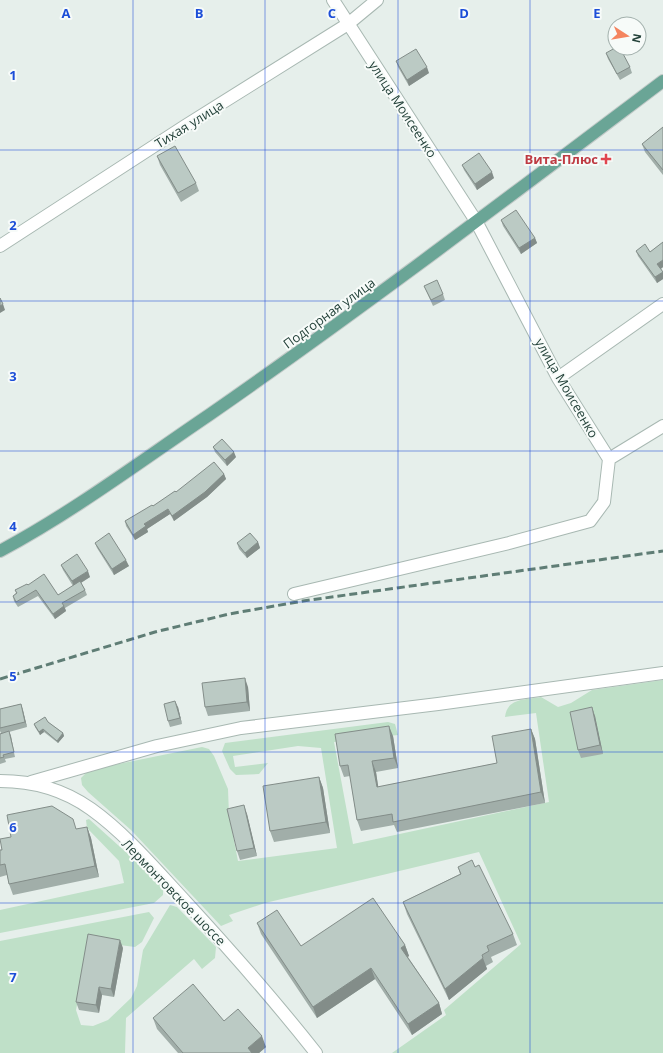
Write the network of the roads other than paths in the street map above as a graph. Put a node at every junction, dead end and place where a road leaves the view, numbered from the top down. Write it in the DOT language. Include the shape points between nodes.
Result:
graph roads {
  1 [pos="333,0"];
  2 [pos="377,0"];
  3 [pos="348,24"];
  4 [pos="663,81"];
  5 [pos="476,221"];
  6 [pos="0,246"];
  7 [pos="663,304"];
  8 [pos="558,378"];
  9 [pos="663,426"];
  10 [pos="609,459"];
  11 [pos="0,551"];
  12 [pos="294,594"];
  13 [pos="663,673"];
  14 [pos="0,781"];
  15 [pos="31,782"];
  16 [pos="316,1053"];
  1 -- 3 [label="street, улица Моисеенко"];
  2 -- 3 [label="street, Тихая улица"];
  3 -- 5 [label="street, улица Моисеенко"];
  3 -- 6 [label="street, Тихая улица"];
  4 -- 5 [label="main road, Подгорная улица"];
  5 -- 8 [label="street, улица Моисеенко"];
  5 -- 11 [label="main road, Подгорная улица" via="296,354 103,487"];
  7 -- 8 [label="street"];
  8 -- 10 [label="street, улица Моисеенко"];
  9 -- 10 [label="street"];
  10 -- 12 [label="street" via="604,502 590,520 509,543"];
  13 -- 15 [label="street" via="241,728 156,746"];
  14 -- 15 [label="street, Лермонтовское шоссе"];
  15 -- 16 [label="street, Лермонтовское шоссе" via="60,792 90,809 143,857 275,1001"];
}
